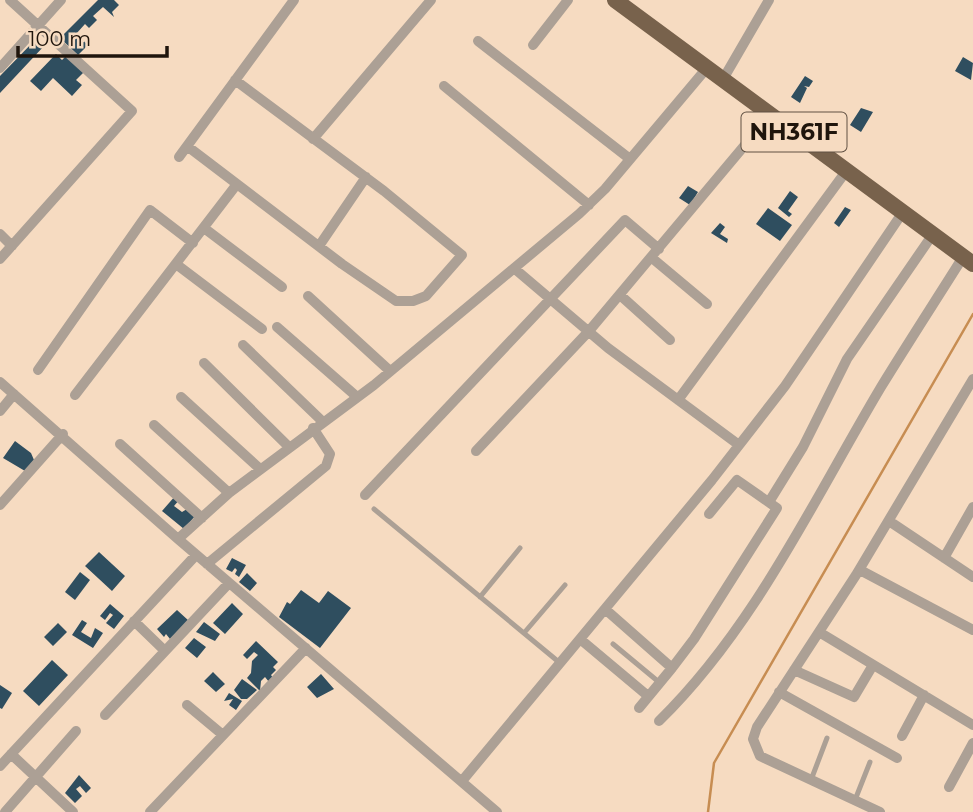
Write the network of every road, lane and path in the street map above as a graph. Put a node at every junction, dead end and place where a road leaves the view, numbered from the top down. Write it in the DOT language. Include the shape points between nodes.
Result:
graph roads {
  1 [pos="10,0"];
  2 [pos="61,0"];
  3 [pos="294,0"];
  4 [pos="431,0"];
  5 [pos="568,0"];
  6 [pos="615,0"];
  7 [pos="769,0"];
  8 [pos="38,26"];
  9 [pos="478,41"];
  10 [pos="533,45"];
  11 [pos="0,68"];
  12 [pos="706,69"];
  13 [pos="235,80"];
  14 [pos="722,81"];
  15 [pos="444,86"];
  16 [pos="771,115"];
  17 [pos="313,139"];
  18 [pos="187,146"];
  19 [pos="179,157"];
  20 [pos="630,159"];
  21 [pos="847,170"];
  22 [pos="366,177"];
  23 [pos="237,184"];
  24 [pos="589,205"];
  25 [pos="903,212"];
  26 [pos="204,228"];
  27 [pos="0,234"];
  28 [pos="933,234"];
  29 [pos="193,243"];
  30 [pos="12,246"];
  31 [pos="319,246"];
  32 [pos="656,254"];
  33 [pos="0,259"];
  34 [pos="968,260"];
  35 [pos="176,264"];
  36 [pos="515,269"];
  37 [pos="282,287"];
  38 [pos="620,295"];
  39 [pos="308,296"];
  40 [pos="552,300"];
  41 [pos="707,304"];
  42 [pos="277,327"];
  43 [pos="262,329"];
  44 [pos="589,331"];
  45 [pos="670,340"];
  46 [pos="243,345"];
  47 [pos="204,363"];
  48 [pos="38,370"];
  49 [pos="390,371"];
  50 [pos="973,379"];
  51 [pos="0,382"];
  52 [pos="14,394"];
  53 [pos="75,395"];
  54 [pos="356,396"];
  55 [pos="181,397"];
  56 [pos="678,400"];
  57 [pos="0,411"];
  58 [pos="321,421"];
  59 [pos="154,425"];
  60 [pos="313,428"];
  61 [pos="63,434"];
  62 [pos="120,444"];
  63 [pos="739,445"];
  64 [pos="289,447"];
  65 [pos="476,451"];
  66 [pos="260,469"];
  67 [pos="229,493"];
  68 [pos="365,495"];
  69 [pos="769,502"];
  70 [pos="0,505"];
  71 [pos="973,507"];
  72 [pos="374,509"];
  73 [pos="709,514"];
  74 [pos="202,518"];
  75 [pos="889,521"];
  76 [pos="178,539"];
  77 [pos="520,548"];
  78 [pos="196,555"];
  79 [pos="944,558"];
  80 [pos="207,564"];
  81 [pos="860,570"];
  82 [pos="973,577"];
  83 [pos="229,583"];
  84 [pos="565,585"];
  85 [pos="481,597"];
  86 [pos="605,609"];
  87 [pos="134,621"];
  88 [pos="971,625"];
  89 [pos="819,632"];
  90 [pos="524,633"];
  91 [pos="580,639"];
  92 [pos="613,644"];
  93 [pos="306,648"];
  94 [pos="165,651"];
  95 [pos="560,663"];
  96 [pos="873,664"];
  97 [pos="672,668"];
  98 [pos="794,670"];
  99 [pos="660,683"];
  100 [pos="779,692"];
  101 [pos="924,695"];
  102 [pos="648,696"];
  103 [pos="187,705"];
  104 [pos="639,708"];
  105 [pos="105,715"];
  106 [pos="659,721"];
  107 [pos="973,725"];
  108 [pos="76,731"];
  109 [pos="223,735"];
  110 [pos="902,736"];
  111 [pos="827,738"];
  112 [pos="973,743"];
  113 [pos="11,754"];
  114 [pos="897,758"];
  115 [pos="870,762"];
  116 [pos="0,766"];
  117 [pos="37,778"];
  118 [pos="811,780"];
  119 [pos="462,781"];
  120 [pos="949,787"];
  121 [pos="855,800"];
  122 [pos="60,808"];
  123 [pos="5,812"];
  124 [pos="73,812"];
  125 [pos="150,812"];
  126 [pos="497,812"];
  127 [pos="880,812"];
  1 -- 8 [label="street"];
  2 -- 8 [label="street"];
  3 -- 13 [label="street"];
  4 -- 17 [label="street"];
  5 -- 10 [label="street"];
  6 -- 12 [label="highway, NH361F"];
  7 -- 14 [label="street"];
  8 -- 11 [label="street"];
  8 -- 30 [label="street" via="132,111"];
  9 -- 20 [label="street"];
  12 -- 14 [label="highway, NH361F"];
  12 -- 20 [label="street"];
  13 -- 17 [label="street"];
  13 -- 18 [label="street"];
  14 -- 16 [label="highway, NH361F"];
  15 -- 24 [label="street"];
  16 -- 21 [label="highway, NH361F"];
  16 -- 32 [label="street"];
  17 -- 22 [label="street"];
  18 -- 19 [label="street"];
  18 -- 23 [label="street"];
  20 -- 24 [label="street"];
  21 -- 25 [label="highway, NH361F"];
  21 -- 56 [label="street"];
  22 -- 31 [label="street"];
  22 -- 31 [label="street" via="462,255 426,296 396,301"];
  23 -- 26 [label="street"];
  23 -- 31 [label="street"];
  24 -- 36 [label="street"];
  25 -- 28 [label="highway, NH361F"];
  25 -- 63 [label="street" via="785,386"];
  26 -- 29 [label="street"];
  26 -- 37 [label="street"];
  27 -- 30 [label="street"];
  28 -- 34 [label="highway, NH361F"];
  28 -- 69 [label="street" via="847,359 803,447"];
  29 -- 35 [label="street"];
  29 -- 48 [label="street" via="150,210"];
  30 -- 33 [label="street"];
  32 -- 38 [label="street"];
  32 -- 40 [label="street" via="625,220"];
  32 -- 41 [label="street"];
  34 -- 106 [label="street" via="881,387 749,610 688,693"];
  35 -- 43 [label="street"];
  35 -- 53 [label="street"];
  36 -- 40 [label="street"];
  36 -- 49 [label="street"];
  38 -- 44 [label="street"];
  38 -- 45 [label="street"];
  39 -- 49 [label="street"];
  40 -- 44 [label="street"];
  40 -- 68 [label="street"];
  42 -- 54 [label="street"];
  44 -- 56 [label="street"];
  44 -- 65 [label="street"];
  46 -- 58 [label="street"];
  47 -- 64 [label="street"];
  49 -- 54 [label="street"];
  50 -- 75 [label="street"];
  51 -- 52 [label="street"];
  52 -- 57 [label="street"];
  52 -- 61 [label="street"];
  54 -- 58 [label="street"];
  55 -- 66 [label="street"];
  56 -- 63 [label="street"];
  58 -- 60 [label="street"];
  59 -- 67 [label="street"];
  60 -- 64 [label="street"];
  60 -- 80 [label="street" via="330,454 326,466"];
  61 -- 70 [label="street"];
  61 -- 76 [label="street"];
  62 -- 74 [label="street"];
  63 -- 86 [label="street"];
  64 -- 66 [label="street"];
  66 -- 67 [label="street"];
  67 -- 74 [label="street"];
  69 -- 73 [label="street" via="737,480"];
  69 -- 97 [label="street" via="777,508"];
  71 -- 79 [label="street"];
  72 -- 85 [label="lane"];
  74 -- 76 [label="street"];
  75 -- 79 [label="street"];
  75 -- 81 [label="street"];
  76 -- 78 [label="street"];
  77 -- 85 [label="lane"];
  78 -- 80 [label="street"];
  78 -- 87 [label="street"];
  79 -- 82 [label="street"];
  80 -- 83 [label="street"];
  81 -- 88 [label="street"];
  81 -- 89 [label="street"];
  83 -- 93 [label="street"];
  83 -- 94 [label="street"];
  84 -- 90 [label="lane"];
  85 -- 90 [label="lane"];
  86 -- 91 [label="street"];
  86 -- 97 [label="street"];
  87 -- 94 [label="street"];
  87 -- 113 [label="street"];
  89 -- 96 [label="street"];
  89 -- 98 [label="street"];
  90 -- 95 [label="lane"];
  91 -- 95 [label="street"];
  91 -- 102 [label="street"];
  92 -- 99 [label="lane"];
  93 -- 109 [label="street"];
  93 -- 119 [label="street"];
  94 -- 105 [label="street"];
  95 -- 119 [label="street"];
  96 -- 98 [label="street" via="854,697"];
  96 -- 101 [label="street"];
  97 -- 99 [label="street"];
  98 -- 100 [label="street"];
  99 -- 102 [label="street"];
  100 -- 114 [label="street"];
  100 -- 118 [label="street" via="753,739 760,756"];
  101 -- 107 [label="street"];
  101 -- 110 [label="street"];
  102 -- 104 [label="street"];
  103 -- 109 [label="street"];
  108 -- 117 [label="street"];
  109 -- 125 [label="street"];
  111 -- 118 [label="lane"];
  112 -- 120 [label="street"];
  113 -- 116 [label="street"];
  113 -- 117 [label="street"];
  115 -- 121 [label="lane"];
  117 -- 122 [label="street"];
  117 -- 123 [label="street"];
  118 -- 121 [label="street"];
  119 -- 126 [label="street"];
  121 -- 127 [label="street"];
  122 -- 124 [label="street"];
}
